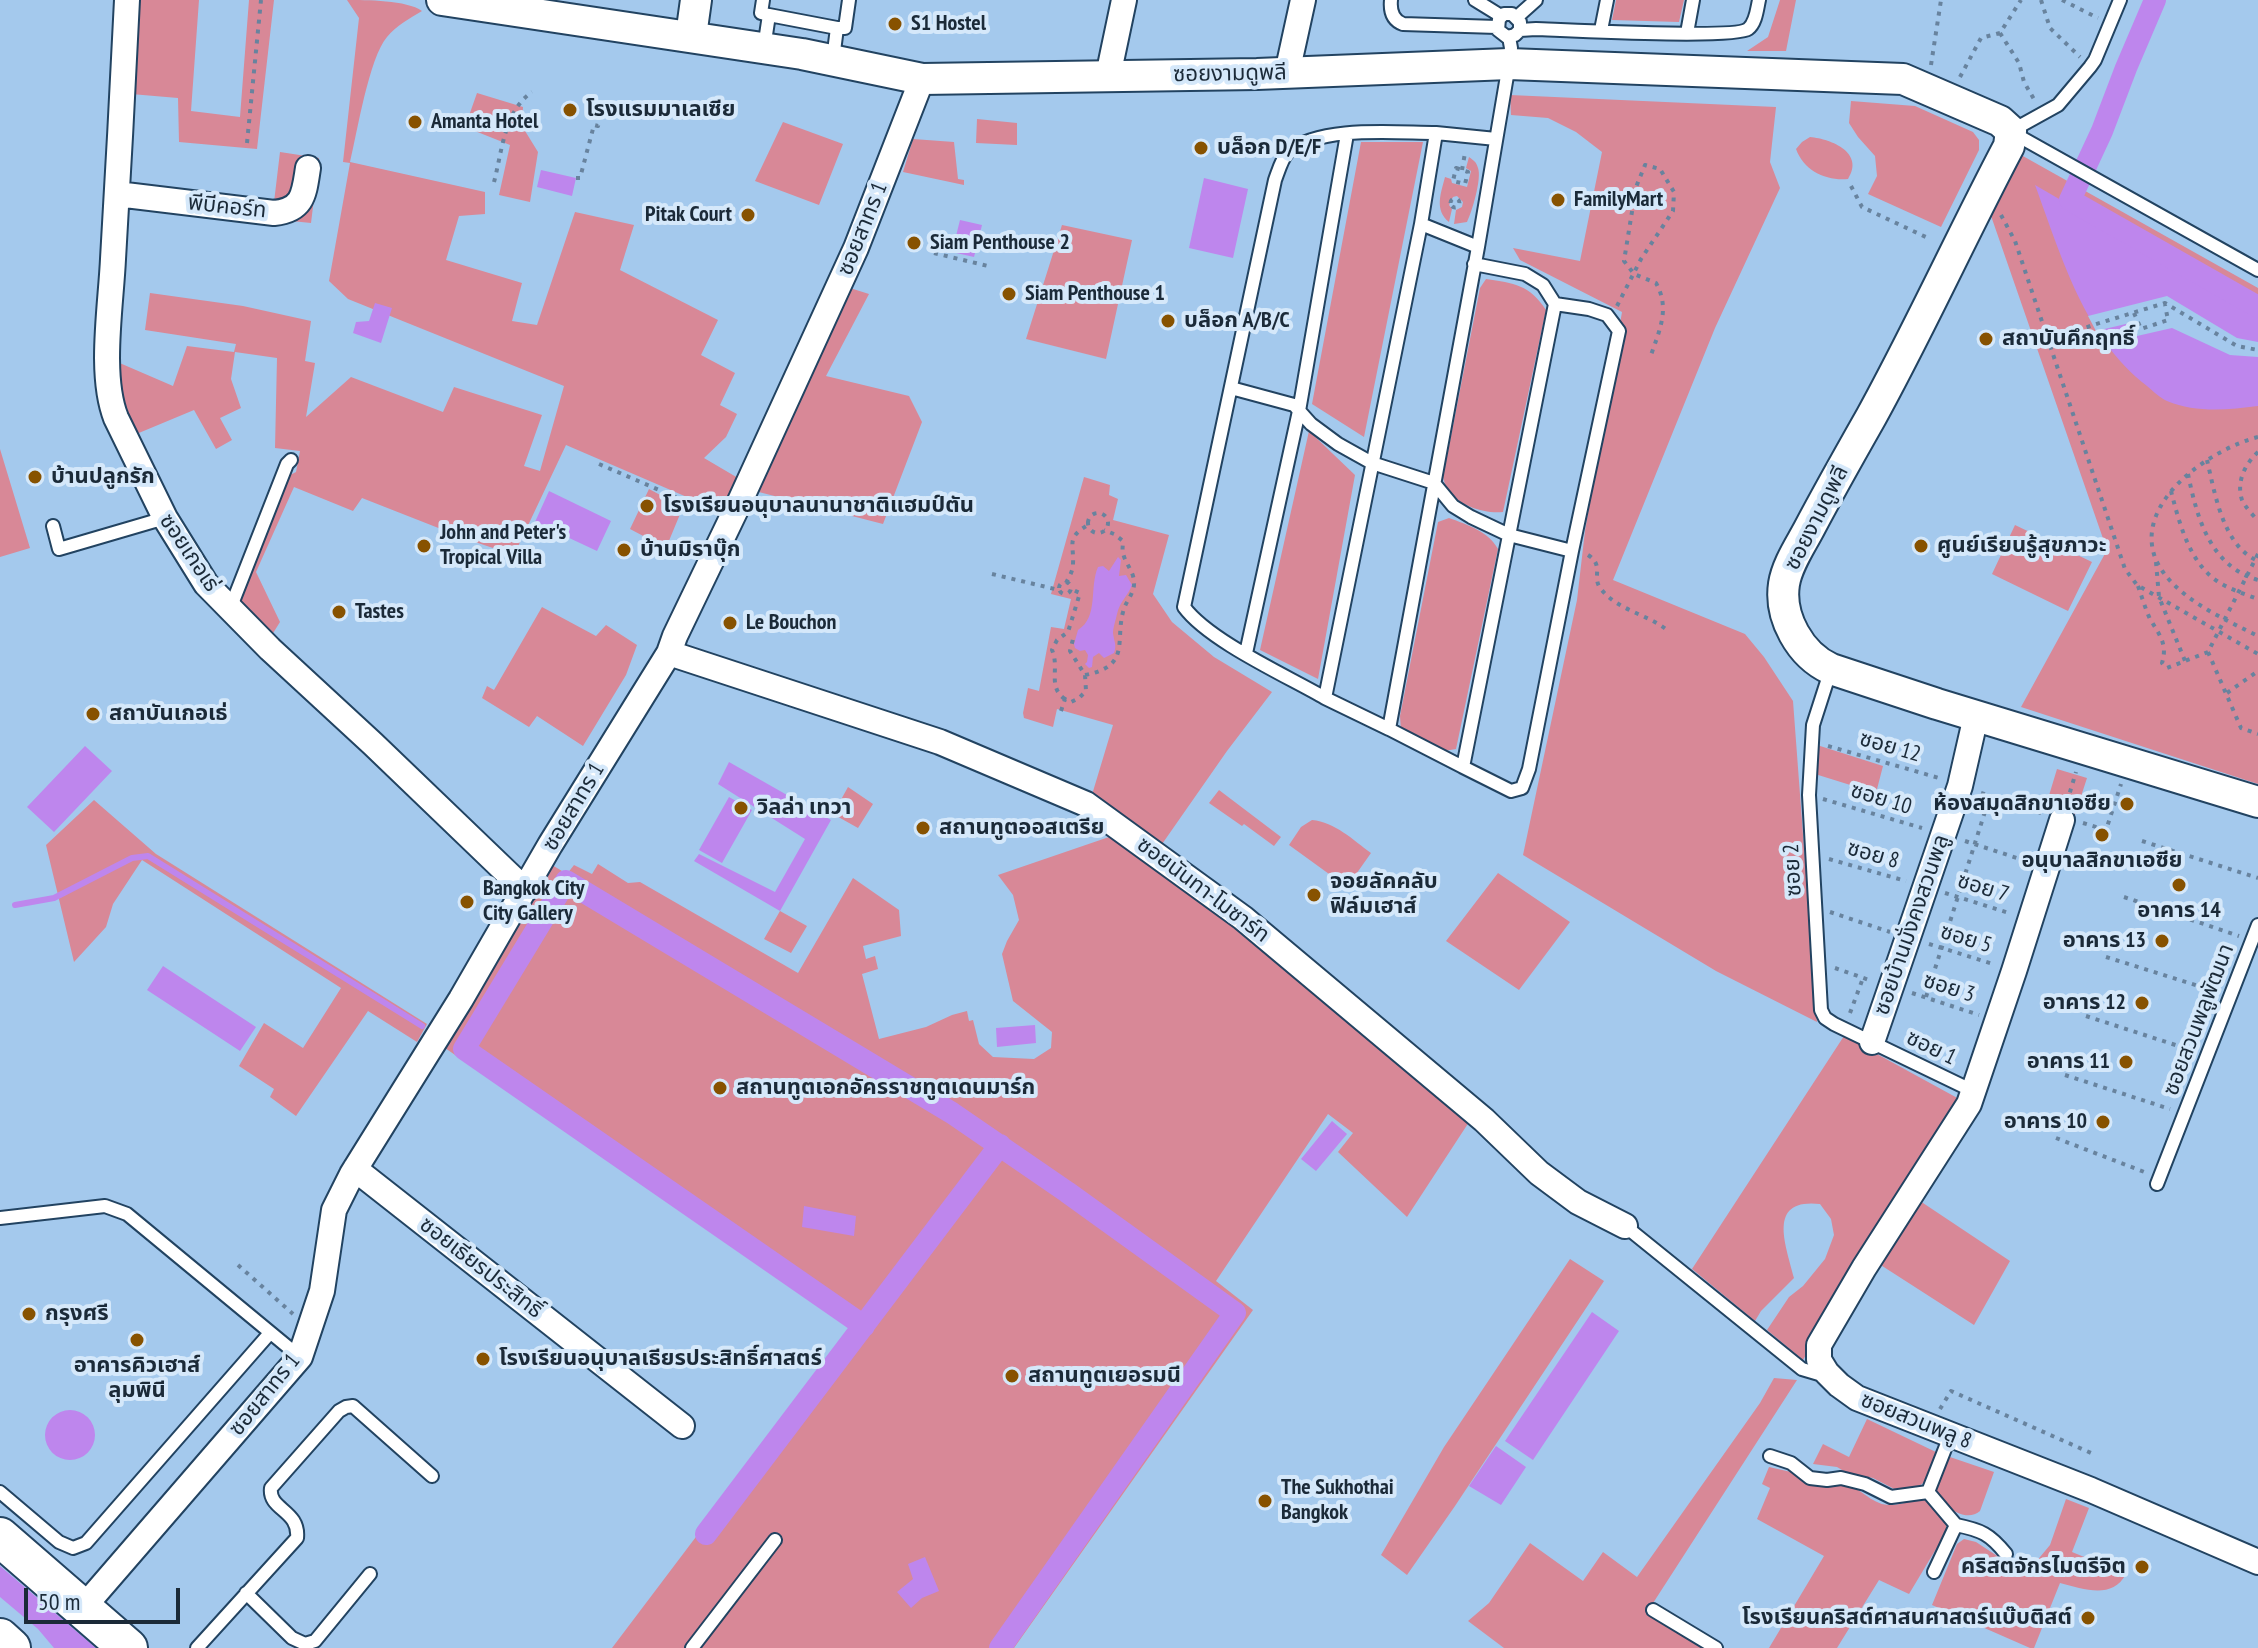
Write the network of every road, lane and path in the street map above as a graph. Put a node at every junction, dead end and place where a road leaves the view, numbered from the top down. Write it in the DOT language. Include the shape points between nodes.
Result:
graph roads {
  1 [pos="127,0"];
  2 [pos="261,0"];
  3 [pos="442,0"];
  4 [pos="696,0"];
  5 [pos="763,0"];
  6 [pos="849,0"];
  7 [pos="1124,0"];
  8 [pos="1303,0"];
  9 [pos="1391,0"];
  10 [pos="1475,0"];
  11 [pos="1536,0"];
  12 [pos="1607,0"];
  13 [pos="1693,0"];
  14 [pos="1759,0"];
  15 [pos="1941,0"];
  16 [pos="2021,0"];
  17 [pos="2041,0"];
  18 [pos="2062,0"];
  19 [pos="2120,0"];
  20 [pos="769,15"];
  21 [pos="1499,22"];
  22 [pos="2111,25"];
  23 [pos="837,28"];
  24 [pos="1601,30"];
  25 [pos="1687,33"];
  26 [pos="2000,33"];
  27 [pos="691,36"];
  28 [pos="1514,37"];
  29 [pos="764,48"];
  30 [pos="833,59"];
  31 [pos="2090,67"];
  32 [pos="1930,72"];
  33 [pos="1287,73"];
  34 [pos="1108,76"];
  35 [pos="922,79"];
  36 [pos="1957,83"];
  37 [pos="532,92"];
  38 [pos="590,109"];
  39 [pos="2043,113"];
  40 [pos="2011,131"];
  41 [pos="1436,133"];
  42 [pos="1347,134"];
  43 [pos="1496,139"];
  44 [pos="247,143"];
  45 [pos="1461,151"];
  46 [pos="1476,157"];
  47 [pos="308,168"];
  48 [pos="576,178"];
  49 [pos="494,182"];
  50 [pos="1465,184"];
  51 [pos="1851,186"];
  52 [pos="117,194"];
  53 [pos="1997,205"];
  54 [pos="1421,224"];
  55 [pos="1930,239"];
  56 [pos="1478,247"];
  57 [pos="934,253"];
  58 [pos="1474,264"];
  59 [pos="988,266"];
  60 [pos="2258,270"];
  61 [pos="1634,274"];
  62 [pos="2165,303"];
  63 [pos="1555,304"];
  64 [pos="2134,313"];
  65 [pos="1610,319"];
  66 [pos="2049,341"];
  67 [pos="2258,350"];
  68 [pos="1651,355"];
  69 [pos="1231,388"];
  70 [pos="1299,411"];
  71 [pos="2258,437"];
  72 [pos="2258,452"];
  73 [pos="291,460"];
  74 [pos="2207,460"];
  75 [pos="1372,463"];
  76 [pos="599,464"];
  77 [pos="2188,474"];
  78 [pos="1434,483"];
  79 [pos="2171,491"];
  80 [pos="165,518"];
  81 [pos="731,521"];
  82 [pos="2258,521"];
  83 [pos="1088,525"];
  84 [pos="53,526"];
  85 [pos="1104,530"];
  86 [pos="1509,535"];
  87 [pos="1065,546"];
  88 [pos="1071,550"];
  89 [pos="1572,551"];
  90 [pos="2258,554"];
  91 [pos="2156,559"];
  92 [pos="2256,561"];
  93 [pos="992,574"];
  94 [pos="2246,577"];
  95 [pos="2258,580"];
  96 [pos="1066,583"];
  97 [pos="2137,585"];
  98 [pos="1071,589"];
  99 [pos="1059,590"];
  100 [pos="2238,592"];
  101 [pos="2159,597"];
  102 [pos="2258,599"];
  103 [pos="230,609"];
  104 [pos="2223,619"];
  105 [pos="1667,630"];
  106 [pos="2218,631"];
  107 [pos="2258,636"];
  108 [pos="1073,639"];
  109 [pos="2208,652"];
  110 [pos="669,653"];
  111 [pos="1246,653"];
  112 [pos="2258,654"];
  113 [pos="2185,661"];
  114 [pos="1831,669"];
  115 [pos="2258,671"];
  116 [pos="1085,675"];
  117 [pos="2226,693"];
  118 [pos="1325,698"];
  119 [pos="1065,699"];
  120 [pos="1061,711"];
  121 [pos="1976,716"];
  122 [pos="1389,729"];
  123 [pos="2258,734"];
  124 [pos="1811,741"];
  125 [pos="2078,766"];
  126 [pos="1463,767"];
  127 [pos="2122,781"];
  128 [pos="1960,786"];
  129 [pos="1809,795"];
  130 [pos="1990,796"];
  131 [pos="2258,802"];
  132 [pos="2071,821"];
  133 [pos="1944,835"];
  134 [pos="2142,841"];
  135 [pos="1974,843"];
  136 [pos="1812,854"];
  137 [pos="2046,868"];
  138 [pos="2258,878"];
  139 [pos="1926,887"];
  140 [pos="525,890"];
  141 [pos="1957,897"];
  142 [pos="2124,897"];
  143 [pos="1815,908"];
  144 [pos="2030,919"];
  145 [pos="2258,925"];
  146 [pos="1908,937"];
  147 [pos="2252,941"];
  148 [pos="1941,947"];
  149 [pos="2106,957"];
  150 [pos="1819,963"];
  151 [pos="2014,971"];
  152 [pos="1863,978"];
  153 [pos="1892,986"];
  154 [pos="2230,995"];
  155 [pos="1926,997"];
  156 [pos="2086,1016"];
  157 [pos="1997,1021"];
  158 [pos="1844,1029"];
  159 [pos="1872,1042"];
  160 [pos="2207,1055"];
  161 [pos="2065,1075"];
  162 [pos="1971,1097"];
  163 [pos="2184,1114"];
  164 [pos="2056,1138"];
  165 [pos="355,1169"];
  166 [pos="2158,1181"];
  167 [pos="0,1218"];
  168 [pos="1625,1226"];
  169 [pos="238,1265"];
  170 [pos="309,1329"];
  171 [pos="270,1333"];
  172 [pos="300,1357"];
  173 [pos="1832,1378"];
  174 [pos="682,1426"];
  175 [pos="1940,1432"];
  176 [pos="2091,1453"];
  177 [pos="1770,1456"];
  178 [pos="432,1476"];
  179 [pos="0,1492"];
  180 [pos="1928,1492"];
  181 [pos="1956,1525"];
  182 [pos="0,1537"];
  183 [pos="775,1540"];
  184 [pos="2006,1554"];
  185 [pos="2258,1562"];
  186 [pos="1934,1572"];
  187 [pos="370,1574"];
  188 [pos="246,1593"];
  189 [pos="82,1609"];
  190 [pos="1653,1610"];
  191 [pos="0,1638"];
  192 [pos="11,1648"];
  193 [pos="128,1648"];
  194 [pos="197,1648"];
  195 [pos="692,1648"];
  196 [pos="1716,1648"];
  1 -- 52 [label="street, ซอยเกอเธ่"];
  2 -- 44 [label="path"];
  3 -- 27 [label="street, ซอยงามดูพลี"];
  4 -- 27 [label="street"];
  5 -- 20 [label="lane" via="761,13"];
  6 -- 23 [label="lane" via="845,28"];
  7 -- 34 [label="street"];
  8 -- 33 [label="street"];
  9 -- 21 [label="lane" via="1392,15 1403,24"];
  10 -- 21 [label="lane"];
  11 -- 28 [label="lane"];
  12 -- 24 [label="lane"];
  13 -- 25 [label="lane"];
  14 -- 25 [label="lane" via="1748,30"];
  15 -- 32 [label="path"];
  16 -- 26 [label="path"];
  17 -- 31 [label="path" via="2050,28"];
  18 -- 22 [label="path"];
  19 -- 22 [label="lane"];
  20 -- 23 [label="lane"];
  20 -- 29 [label="lane"];
  21 -- 28 [label="lane" via="1500,33"];
  21 -- 28 [label="lane" via="1508,14"];
  22 -- 31 [label="lane"];
  23 -- 30 [label="lane"];
  24 -- 25 [label="lane"];
  24 -- 28 [label="lane"];
  26 -- 36 [label="path" via="1981,38"];
  26 -- 39 [label="path"];
  27 -- 29 [label="street, ซอยงามดูพลี"];
  28 -- 33 [label="street, ซอยงามดูพลี"];
  28 -- 40 [label="street, ซอยงามดูพลี" via="1903,79 2000,121"];
  28 -- 43 [label="lane"];
  29 -- 30 [label="street, ซอยงามดูพลี"];
  30 -- 35 [label="street, ซอยงามดูพลี"];
  31 -- 39 [label="lane" via="2058,105"];
  33 -- 34 [label="street, ซอยงามดูพลี"];
  34 -- 35 [label="street, ซอยงามดูพลี"];
  35 -- 81 [label="street, ซอยสาทร 1" via="856,248"];
  37 -- 49 [label="path" via="513,112"];
  38 -- 48 [label="path" via="603,112"];
  39 -- 40 [label="lane"];
  40 -- 60 [label="lane, ซอยงามดูพลี"];
  40 -- 114 [label="street, ซอยงามดูพลี" via="2009,146 1784,582 1786,613 1800,644"];
  41 -- 42 [label="lane"];
  41 -- 43 [label="lane"];
  41 -- 54 [label="lane"];
  42 -- 69 [label="lane" via="1313,138 1286,154 1275,180"];
  42 -- 70 [label="lane"];
  43 -- 56 [label="lane"];
  45 -- 46 [label="path"];
  47 -- 52 [label="street, พีบีคอร์ท" via="303,195 286,212"];
  50 -- 50 [label="path" via="1468,172 1456,168 1453,181"];
  51 -- 55 [label="path" via="1862,207"];
  52 -- 80 [label="street, ซอยเกอเธ่" via="108,387 116,418"];
  53 -- 66 [label="path"];
  54 -- 56 [label="lane"];
  54 -- 75 [label="lane"];
  56 -- 58 [label="lane"];
  57 -- 59 [label="path"];
  58 -- 63 [label="lane" via="1525,274 1543,285"];
  58 -- 78 [label="lane"];
  61 -- 61 [label="path" via="1673,211 1674,192 1660,169 1645,165 1636,187 1624,261"];
  61 -- 65 [label="path"];
  61 -- 68 [label="path" via="1656,283 1664,298"];
  62 -- 64 [label="path"];
  62 -- 64 [label="path" via="2168,320 2141,329"];
  62 -- 67 [label="path" via="2237,346"];
  63 -- 65 [label="lane" via="1589,309"];
  63 -- 86 [label="lane"];
  64 -- 66 [label="path"];
  65 -- 89 [label="lane" via="1619,331"];
  66 -- 97 [label="path" via="2117,549"];
  69 -- 70 [label="lane" via="1294,405"];
  69 -- 111 [label="lane" via="1184,607 1194,621"];
  70 -- 75 [label="lane" via="1338,444"];
  70 -- 111 [label="lane"];
  71 -- 74 [label="path"];
  72 -- 82 [label="path" via="2240,482 2242,501"];
  73 -- 103 [label="lane"];
  74 -- 77 [label="path"];
  74 -- 92 [label="path" via="2228,529 2239,549"];
  75 -- 78 [label="lane"];
  75 -- 118 [label="lane"];
  76 -- 81 [label="path"];
  77 -- 79 [label="path"];
  77 -- 94 [label="path" via="2201,526 2215,551"];
  78 -- 86 [label="lane" via="1453,506"];
  78 -- 122 [label="lane"];
  79 -- 91 [label="path" via="2152,531"];
  79 -- 100 [label="path" via="2190,548 2216,581"];
  80 -- 84 [label="lane" via="59,549"];
  80 -- 103 [label="street, ซอยเกอเธ่" via="206,584"];
  81 -- 110 [label="street, ซอยสาทร 1"];
  83 -- 85 [label="path" via="1094,532"];
  83 -- 85 [label="path" via="1091,515 1100,513 1107,519"];
  83 -- 88 [label="path" via="1076,533"];
  85 -- 116 [label="path" via="1123,541 1135,582 1121,616 1116,658"];
  86 -- 89 [label="lane"];
  86 -- 126 [label="lane"];
  87 -- 88 [label="path"];
  88 -- 96 [label="path" via="1072,572"];
  89 -- 105 [label="path" via="1592,558 1602,591"];
  89 -- 126 [label="lane" via="1522,788 1511,791"];
  90 -- 92 [label="path"];
  91 -- 101 [label="path"];
  91 -- 104 [label="path" via="2187,597"];
  92 -- 94 [label="path"];
  93 -- 99 [label="path"];
  94 -- 95 [label="path"];
  94 -- 100 [label="path"];
  96 -- 98 [label="path"];
  96 -- 99 [label="path"];
  97 -- 101 [label="path"];
  97 -- 113 [label="path" via="2161,635 2166,651 2162,663 2167,668"];
  98 -- 99 [label="path" via="1065,594"];
  98 -- 119 [label="path" via="1080,593 1068,632 1052,650 1054,686"];
  100 -- 102 [label="path"];
  100 -- 104 [label="path"];
  101 -- 106 [label="path"];
  101 -- 113 [label="path"];
  103 -- 140 [label="street, ซอยเกอเธ่"];
  104 -- 106 [label="path"];
  104 -- 107 [label="path"];
  106 -- 109 [label="path"];
  106 -- 112 [label="path"];
  108 -- 116 [label="path" via="1070,651"];
  109 -- 113 [label="path"];
  109 -- 117 [label="path"];
  110 -- 140 [label="street, ซอยสาทร 1"];
  110 -- 168 [label="street, ซอยนันทา-โมซาร์ท" via="940,742 1086,804 1256,928 1484,1120 1539,1173 1578,1202"];
  111 -- 118 [label="lane"];
  114 -- 121 [label="street, ซอยงามดูพลี"];
  114 -- 124 [label="lane, ซอย 2"];
  115 -- 117 [label="path"];
  116 -- 119 [label="path" via="1086,691 1071,702"];
  117 -- 123 [label="path" via="2241,728"];
  118 -- 122 [label="lane"];
  119 -- 120 [label="path"];
  121 -- 128 [label="street, ซอยบ้านมั่งคงสวนพลู"];
  121 -- 131 [label="street, ซอยงามดูพลี"];
  122 -- 126 [label="lane"];
  124 -- 128 [label="path, ซอย 12"];
  124 -- 129 [label="lane, ซอย 2"];
  125 -- 132 [label="path"];
  127 -- 132 [label="path" via="2106,830"];
  128 -- 130 [label="path, ซอย 12"];
  128 -- 133 [label="street, ซอยบ้านมั่งคงสวนพลู"];
  129 -- 133 [label="path, ซอย 10"];
  129 -- 136 [label="lane, ซอย 2"];
  130 -- 132 [label="path, ซอย 12"];
  130 -- 135 [label="path"];
  132 -- 137 [label="street"];
  133 -- 135 [label="path, ซอย 10"];
  133 -- 139 [label="street, ซอยบ้านมั่งคงสวนพลู"];
  134 -- 138 [label="path"];
  135 -- 137 [label="path, ซอย 10"];
  135 -- 141 [label="path"];
  136 -- 139 [label="path, ซอย 8"];
  136 -- 143 [label="lane, ซอย 2"];
  137 -- 144 [label="street"];
  139 -- 141 [label="path, ซอย 7"];
  139 -- 146 [label="street, ซอยบ้านมั่งคงสวนพลู"];
  140 -- 165 [label="street, ซอยสาทร 1"];
  141 -- 144 [label="path, ซอย 7"];
  141 -- 148 [label="path"];
  142 -- 147 [label="path"];
  143 -- 146 [label="path, ซอย 5"];
  143 -- 150 [label="lane, ซอย 2"];
  144 -- 151 [label="street"];
  145 -- 147 [label="lane, ซอยสวนพลูพัฒนา"];
  146 -- 148 [label="path, ซอย 5"];
  146 -- 153 [label="street, ซอยบ้านมั่งคงสวนพลู"];
  147 -- 154 [label="lane, ซอยสวนพลูพัฒนา"];
  148 -- 151 [label="path, ซอย 5"];
  148 -- 155 [label="path"];
  149 -- 154 [label="path"];
  150 -- 152 [label="path, ซอย 3"];
  150 -- 158 [label="lane, ซอย 2" via="1821,1010"];
  151 -- 157 [label="street"];
  152 -- 153 [label="path, ซอย 3"];
  152 -- 158 [label="path"];
  153 -- 155 [label="path, ซอย 3"];
  153 -- 159 [label="street, ซอยบ้านมั่งคงสวนพลู"];
  154 -- 160 [label="lane, ซอยสวนพลูพัฒนา"];
  155 -- 157 [label="path, ซอย 3"];
  156 -- 160 [label="path"];
  157 -- 162 [label="street"];
  158 -- 159 [label="lane, ซอย 2"];
  159 -- 162 [label="lane, ซอย 1"];
  160 -- 163 [label="lane, ซอยสวนพลูพัฒนา"];
  161 -- 163 [label="path"];
  162 -- 173 [label="street" via="1819,1345 1819,1360"];
  163 -- 166 [label="lane, ซอยสวนพลูพัฒนา"];
  164 -- 166 [label="path"];
  165 -- 170 [label="street, ซอยสาทร 1" via="334,1210 322,1291"];
  165 -- 174 [label="street, ซอยเธียรประสิทธิ์"];
  167 -- 171 [label="lane" via="105,1206 127,1214"];
  168 -- 173 [label="lane" via="1802,1369"];
  169 -- 170 [label="path"];
  170 -- 172 [label="street, ซอยสาทร 1"];
  171 -- 172 [label="lane"];
  171 -- 179 [label="lane" via="86,1543 73,1548 59,1542"];
  172 -- 189 [label="street, ซอยสาทร 1"];
  173 -- 175 [label="street, ซอยสวนพลู 8" via="1849,1393"];
  175 -- 176 [label="path" via="1951,1391"];
  175 -- 180 [label="lane"];
  175 -- 185 [label="street, ซอยสวนพลู 8"];
  177 -- 180 [label="lane" via="1810,1478 1841,1478 1891,1497"];
  178 -- 188 [label="lane" via="353,1406 339,1411 271,1488 272,1499 295,1521 297,1538"];
  180 -- 181 [label="lane"];
  181 -- 184 [label="lane" via="1980,1530"];
  181 -- 186 [label="lane"];
  182 -- 189 [label="main road"];
  183 -- 195 [label="lane"];
  187 -- 188 [label="lane" via="315,1641 305,1644"];
  188 -- 194 [label="lane"];
  189 -- 193 [label="main road"];
  190 -- 196 [label="lane"];
  191 -- 192 [label="main road"];
}
